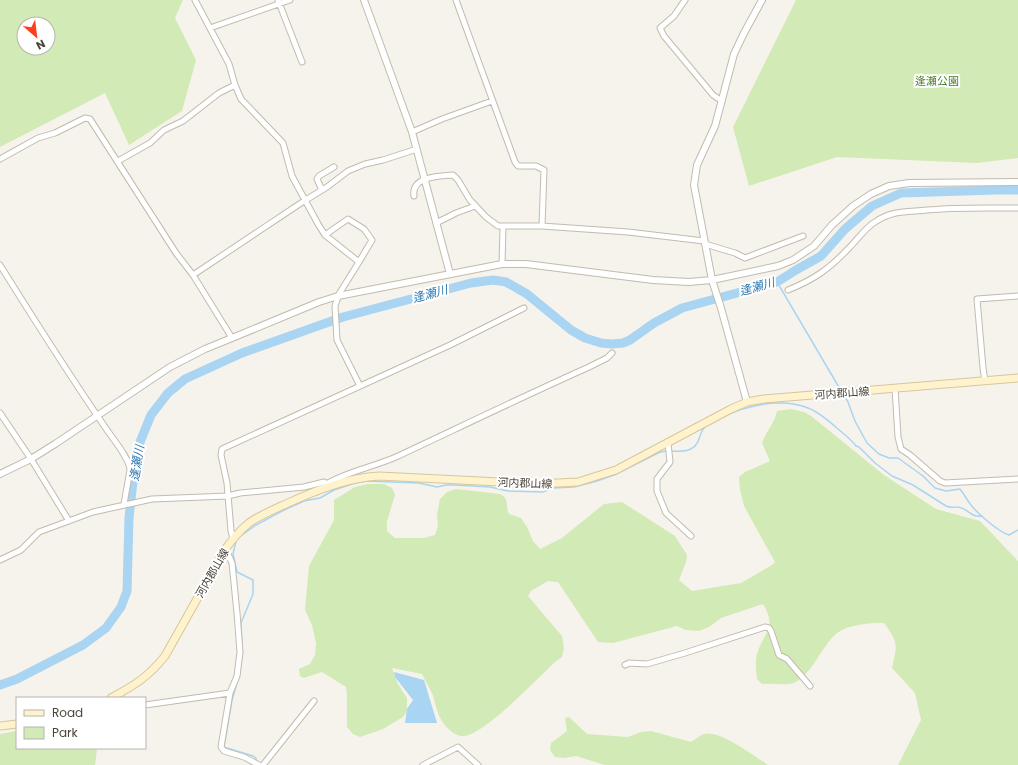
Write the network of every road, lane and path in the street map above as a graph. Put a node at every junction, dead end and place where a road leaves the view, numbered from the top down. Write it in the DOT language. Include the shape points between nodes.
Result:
graph roads {
  1 [pos="195,0"];
  2 [pos="290,0"];
  3 [pos="364,0"];
  4 [pos="456,0"];
  5 [pos="685,0"];
  6 [pos="762,0"];
  7 [pos="278,2"];
  8 [pos="210,28"];
  9 [pos="302,62"];
  10 [pos="235,85"];
  11 [pos="492,101"];
  12 [pos="722,101"];
  13 [pos="412,132"];
  14 [pos="416,149"];
  15 [pos="0,159"];
  16 [pos="118,161"];
  17 [pos="334,167"];
  18 [pos="424,179"];
  19 [pos="1018,182"];
  20 [pos="322,190"];
  21 [pos="414,196"];
  22 [pos="304,201"];
  23 [pos="475,206"];
  24 [pos="1018,208"];
  25 [pos="436,223"];
  26 [pos="542,226"];
  27 [pos="503,227"];
  28 [pos="325,235"];
  29 [pos="803,236"];
  30 [pos="704,243"];
  31 [pos="359,262"];
  32 [pos="502,264"];
  33 [pos="0,265"];
  34 [pos="450,274"];
  35 [pos="193,275"];
  36 [pos="713,282"];
  37 [pos="788,290"];
  38 [pos="338,296"];
  39 [pos="1018,296"];
  40 [pos="524,308"];
  41 [pos="232,338"];
  42 [pos="612,353"];
  43 [pos="1018,378"];
  44 [pos="985,381"];
  45 [pos="360,386"];
  46 [pos="895,388"];
  47 [pos="747,402"];
  48 [pos="0,412"];
  49 [pos="97,415"];
  50 [pos="668,443"];
  51 [pos="31,459"];
  52 [pos="0,474"];
  53 [pos="1018,479"];
  54 [pos="329,485"];
  55 [pos="228,496"];
  56 [pos="124,504"];
  57 [pos="69,522"];
  58 [pos="691,536"];
  59 [pos="233,538"];
  60 [pos="224,551"];
  61 [pos="0,560"];
  62 [pos="625,665"];
  63 [pos="810,686"];
  64 [pos="230,693"];
  65 [pos="114,697"];
  66 [pos="314,701"];
  67 [pos="146,705"];
  68 [pos="16,724"];
  69 [pos="0,726"];
  70 [pos="259,765"];
  71 [pos="263,765"];
  72 [pos="423,765"];
  73 [pos="478,765"];
  1 -- 8 [label="street"];
  2 -- 7 [label="street"];
  3 -- 13 [label="street"];
  4 -- 11 [label="street"];
  5 -- 12 [label="street" via="674,16 660,28 713,95"];
  6 -- 12 [label="street" via="734,54"];
  7 -- 8 [label="street"];
  7 -- 9 [label="street"];
  8 -- 10 [label="street" via="229,64"];
  10 -- 16 [label="street" via="183,121 164,130 150,143"];
  10 -- 22 [label="street" via="245,104 282,143 292,176"];
  11 -- 13 [label="street"];
  11 -- 26 [label="street" via="517,165 536,166 544,170"];
  12 -- 30 [label="street" via="715,126 701,154 695,174 695,196"];
  13 -- 14 [label="street"];
  14 -- 18 [label="street"];
  14 -- 20 [label="street" via="357,167"];
  15 -- 16 [label="street" via="38,138 87,118 93,122"];
  16 -- 35 [label="street" via="176,253"];
  17 -- 20 [label="street" via="317,179"];
  18 -- 21 [label="street" via="414,188"];
  18 -- 23 [label="street" via="455,176"];
  18 -- 25 [label="street"];
  19 -- 36 [label="street" via="909,183 889,186 853,206 814,246 793,260"];
  20 -- 22 [label="street"];
  22 -- 28 [label="street"];
  22 -- 35 [label="street"];
  23 -- 25 [label="street"];
  23 -- 27 [label="street" via="491,222"];
  24 -- 37 [label="street" via="923,209 891,214 874,222 824,272"];
  25 -- 34 [label="street"];
  26 -- 27 [label="street"];
  26 -- 30 [label="street" via="628,232"];
  27 -- 32 [label="street"];
  28 -- 31 [label="street"];
  28 -- 31 [label="street" via="348,219 364,229 372,240"];
  29 -- 30 [label="street" via="745,258"];
  30 -- 36 [label="street"];
  31 -- 38 [label="street"];
  32 -- 34 [label="street"];
  32 -- 36 [label="street" via="533,265 653,280"];
  33 -- 49 [label="street"];
  34 -- 38 [label="street"];
  35 -- 41 [label="street"];
  36 -- 47 [label="street"];
  38 -- 41 [label="street"];
  38 -- 45 [label="street" via="337,340"];
  39 -- 44 [label="street" via="977,299"];
  40 -- 45 [label="street"];
  41 -- 49 [label="street" via="170,367"];
  42 -- 54 [label="street" via="589,368 395,457 342,476"];
  43 -- 44 [label="main road, 河内郡山線"];
  44 -- 46 [label="main road, 河内郡山線"];
  45 -- 55 [label="street" via="222,449"];
  46 -- 47 [label="main road, 河内郡山線"];
  46 -- 53 [label="street" via="901,449 940,481 945,483"];
  47 -- 50 [label="main road, 河内郡山線"];
  48 -- 51 [label="street"];
  49 -- 51 [label="street"];
  49 -- 56 [label="street" via="130,467"];
  50 -- 54 [label="main road, 河内郡山線" via="616,470 587,480 567,483 538,484 379,476"];
  50 -- 58 [label="street" via="670,462 657,478 657,490 666,513"];
  51 -- 52 [label="street"];
  51 -- 57 [label="street"];
  54 -- 55 [label="street" via="324,482 304,487"];
  54 -- 59 [label="main road, 河内郡山線" via="275,509 250,523"];
  55 -- 56 [label="street" via="145,500"];
  55 -- 59 [label="street"];
  56 -- 57 [label="street" via="93,512"];
  57 -- 61 [label="street" via="39,532 21,550"];
  59 -- 60 [label="main road, 河内郡山線"];
  60 -- 64 [label="street" via="232,563 239,624 240,652 237,676"];
  60 -- 65 [label="main road, 河内郡山線" via="165,656 143,679"];
  62 -- 63 [label="street" via="647,664 765,627 771,631 779,655 787,659"];
  64 -- 67 [label="street"];
  64 -- 70 [label="street" via="221,747"];
  66 -- 71 [label="street"];
  68 -- 69 [label="main road"];
  72 -- 73 [label="street" via="458,746"];
}
